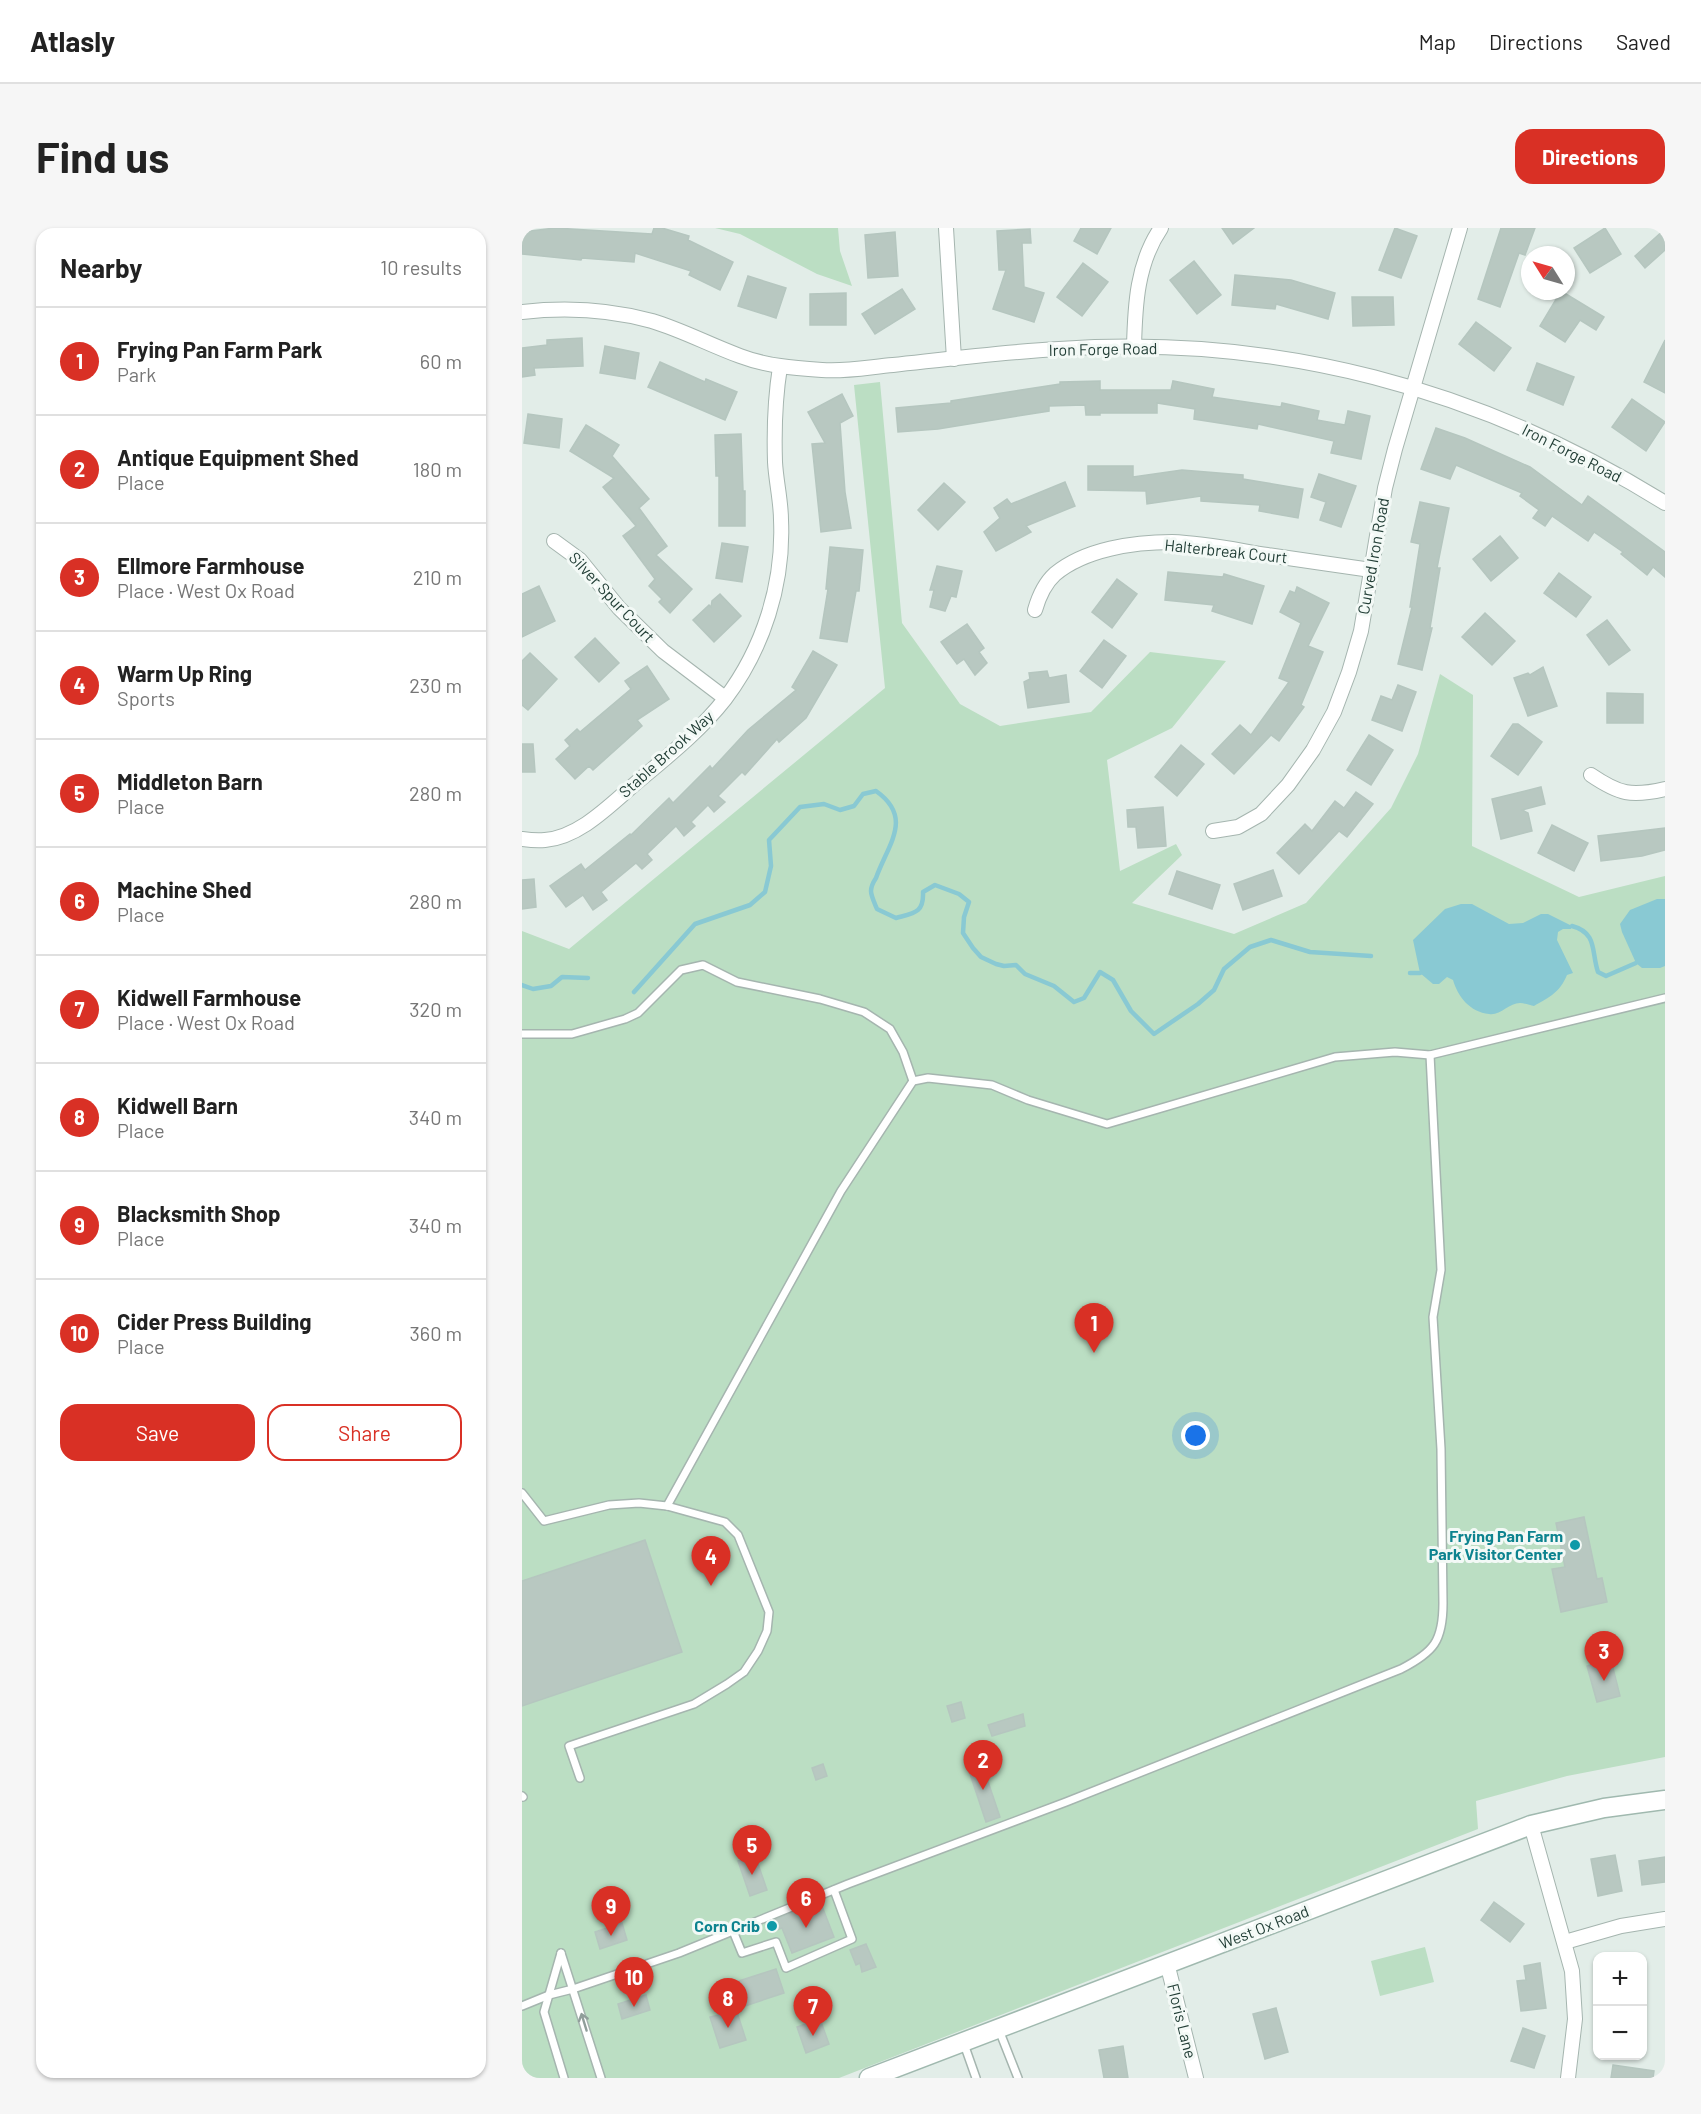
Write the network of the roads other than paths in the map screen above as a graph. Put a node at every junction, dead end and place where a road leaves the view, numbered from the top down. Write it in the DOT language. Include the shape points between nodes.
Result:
graph roads {
  1 [pos="946,228"];
  2 [pos="1161,228"];
  3 [pos="1461,228"];
  4 [pos="522,312"];
  5 [pos="1134,347"];
  6 [pos="954,359"];
  7 [pos="780,366"];
  8 [pos="1413,387"];
  9 [pos="1665,502"];
  10 [pos="554,541"];
  11 [pos="1371,570"];
  12 [pos="1035,610"];
  13 [pos="725,699"];
  14 [pos="1591,776"];
  15 [pos="1665,789"];
  16 [pos="1213,831"];
  17 [pos="522,839"];
  18 [pos="1665,998"];
  19 [pos="522,1034"];
  20 [pos="1430,1055"];
  21 [pos="913,1081"];
  22 [pos="522,1493"];
  23 [pos="667,1506"];
  24 [pos="580,1778"];
  25 [pos="1665,1800"];
  26 [pos="1531,1825"];
  27 [pos="834,1890"];
  28 [pos="1665,1919"];
  29 [pos="733,1931"];
  30 [pos="1565,1941"];
  31 [pos="1167,1963"];
  32 [pos="573,1989"];
  33 [pos="549,1995"];
  34 [pos="522,2006"];
  35 [pos="999,2028"];
  36 [pos="963,2042"];
  37 [pos="564,2078"];
  38 [pos="601,2078"];
  39 [pos="869,2078"];
  40 [pos="976,2078"];
  41 [pos="1018,2078"];
  42 [pos="1196,2078"];
  43 [pos="1568,2078"];
  1 -- 6 [label="street"];
  2 -- 5 [label="street" via="1143,265 1136,296"];
  3 -- 8 [label="street, Curved Iron Road"];
  4 -- 7 [label="street, Iron Forge Road" via="554,309 623,314 681,331 742,357"];
  5 -- 6 [label="street, Iron Forge Road"];
  5 -- 8 [label="street, Iron Forge Road" via="1200,348 1293,359"];
  6 -- 7 [label="street, Iron Forge Road" via="826,371"];
  7 -- 13 [label="street, Stable Brook Way" via="775,398 782,521 780,570 760,639"];
  8 -- 9 [label="street, Iron Forge Road" via="1526,428"];
  8 -- 11 [label="street, Curved Iron Road" via="1385,488"];
  10 -- 13 [label="street, Silver Spur Court" via="580,560 618,608 663,651"];
  11 -- 12 [label="street, Halterbreak Court" via="1193,544 1143,543 1104,551 1064,568 1045,585"];
  11 -- 16 [label="street, Curved Iron Road" via="1361,631 1349,672 1334,712 1313,750 1261,814 1238,827"];
  13 -- 17 [label="street, Stable Brook Way" via="674,751 591,820 547,840"];
  14 -- 15 [label="street" via="1611,789 1636,794"];
  18 -- 20 [label="lane"];
  19 -- 21 [label="lane" via="572,1034 625,1019 638,1013 681,970 703,965 737,982 864,1012 890,1029"];
  20 -- 21 [label="lane" via="1395,1052 1335,1057 1107,1124 992,1085 928,1078"];
  20 -- 27 [label="lane" via="1441,1270 1433,1317 1441,1461 1443,1622 1439,1639 1420,1659 1401,1669"];
  21 -- 23 [label="lane" via="841,1191"];
  22 -- 23 [label="lane" via="544,1521 609,1505"];
  23 -- 24 [label="lane" via="725,1522 738,1534 770,1612 767,1632 744,1672 694,1704 569,1746"];
  25 -- 26 [label="main road, West Ox Road" via="1604,1808"];
  26 -- 30 [label="street"];
  26 -- 31 [label="main road, West Ox Road"];
  27 -- 29 [label="lane"];
  27 -- 29 [label="lane" via="852,1939 786,1968 776,1942 742,1953"];
  28 -- 30 [label="street"];
  29 -- 32 [label="lane"];
  30 -- 43 [label="street" via="1572,1971 1575,2019"];
  31 -- 35 [label="main road, West Ox Road"];
  31 -- 42 [label="street, Floris Lane"];
  32 -- 33 [label="lane"];
  32 -- 33 [label="lane" via="561,1953"];
  38 -- 32 [label="lane, one-way"];
  33 -- 34 [label="lane"];
  33 -- 37 [label="lane" via="544,2012"];
  35 -- 36 [label="main road, West Ox Road"];
  35 -- 41 [label="lane"];
  36 -- 39 [label="main road, West Ox Road"];
  36 -- 40 [label="lane"];
}
